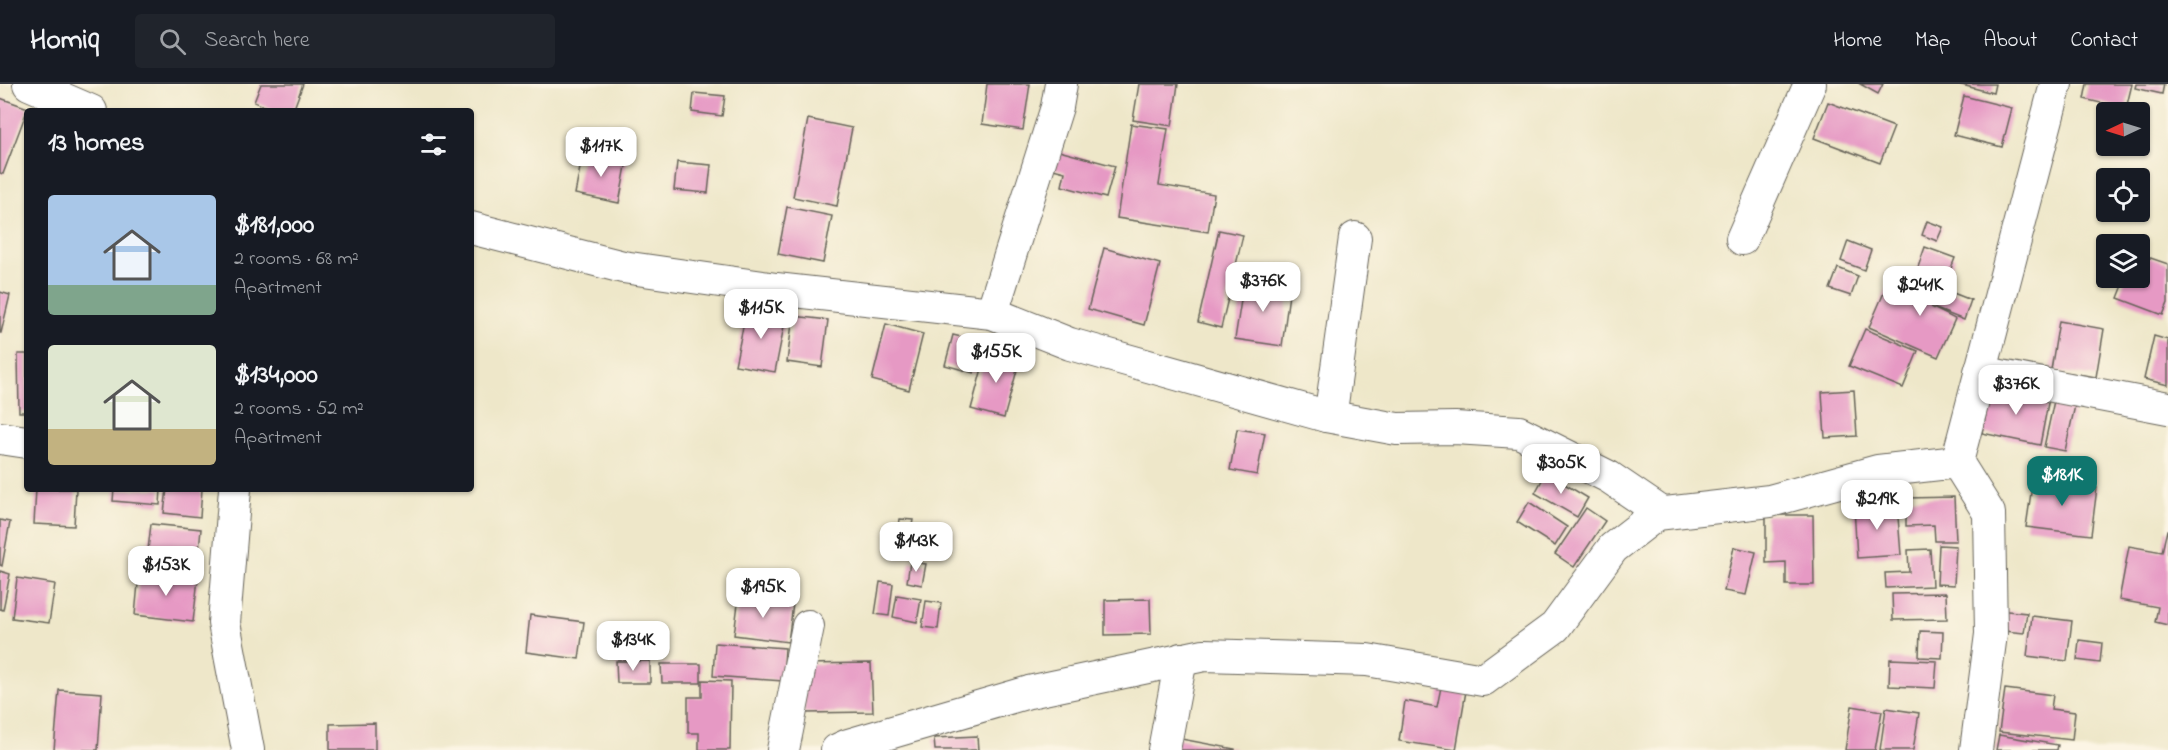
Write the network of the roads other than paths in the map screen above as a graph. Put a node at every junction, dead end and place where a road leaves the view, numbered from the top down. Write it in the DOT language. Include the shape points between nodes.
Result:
graph roads {
  1 [pos="29,84"];
  2 [pos="1061,84"];
  3 [pos="1809,84"];
  4 [pos="2056,84"];
  5 [pos="84,108"];
  6 [pos="474,229"];
  7 [pos="1355,238"];
  8 [pos="1742,239"];
  9 [pos="992,313"];
  10 [pos="1980,372"];
  11 [pos="2168,408"];
  12 [pos="1326,416"];
  13 [pos="0,438"];
  14 [pos="24,442"];
  15 [pos="1957,462"];
  16 [pos="235,492"];
  17 [pos="1662,513"];
  18 [pos="808,626"];
  19 [pos="1181,659"];
  20 [pos="248,750"];
  21 [pos="783,750"];
  22 [pos="837,750"];
  23 [pos="1164,750"];
  24 [pos="1976,750"];
  1 -- 5 [label="street"];
  2 -- 9 [label="street"];
  3 -- 8 [label="street"];
  4 -- 10 [label="street"];
  6 -- 9 [label="street" via="623,267"];
  7 -- 12 [label="street" via="1332,404"];
  9 -- 12 [label="street" via="1070,344"];
  10 -- 11 [label="street"];
  10 -- 15 [label="street"];
  12 -- 17 [label="street" via="1397,429 1519,432 1609,477"];
  13 -- 14 [label="street"];
  15 -- 17 [label="street" via="1878,471 1770,501"];
  15 -- 24 [label="street" via="1989,513 1991,634"];
  16 -- 20 [label="street" via="224,623"];
  17 -- 19 [label="street" via="1613,548 1555,627 1483,680 1367,660 1204,655"];
  18 -- 21 [label="street"];
  19 -- 22 [label="street" via="1029,692"];
  19 -- 23 [label="street"];
}
